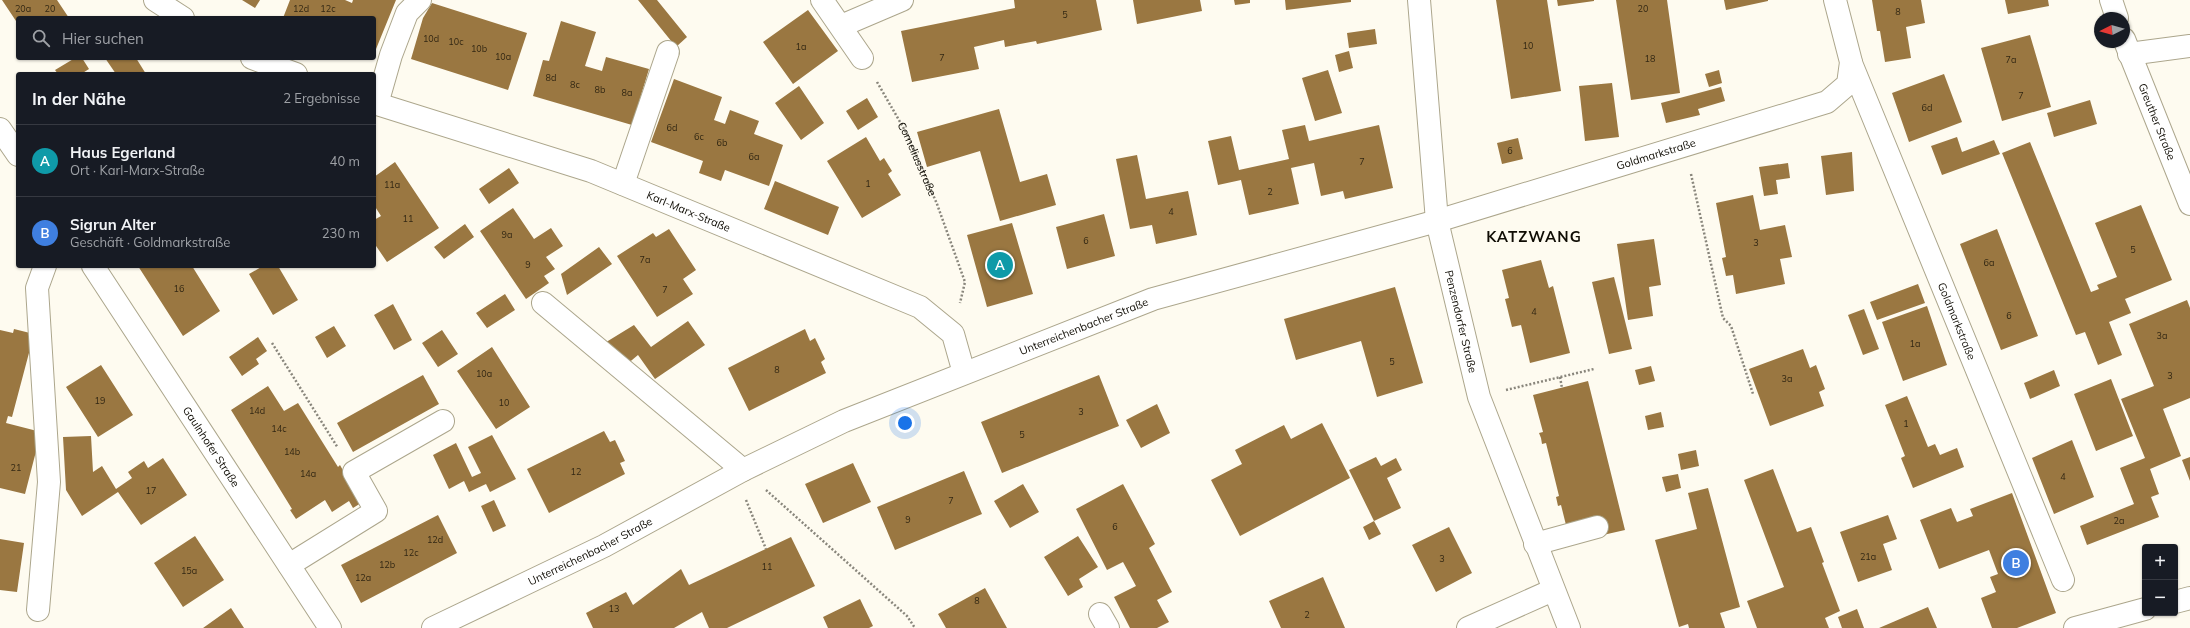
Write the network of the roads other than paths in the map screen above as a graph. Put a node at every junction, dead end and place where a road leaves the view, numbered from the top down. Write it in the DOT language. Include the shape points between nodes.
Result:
graph roads {
  1 [pos="155,0"];
  2 [pos="420,0"];
  3 [pos="822,0"];
  4 [pos="902,0"];
  5 [pos="1419,0"];
  6 [pos="1836,0"];
  7 [pos="2111,0"];
  8 [pos="2115,12"];
  9 [pos="181,16"];
  10 [pos="840,26"];
  11 [pos="2190,46"];
  12 [pos="2130,47"];
  13 [pos="2126,48"];
  14 [pos="668,52"];
  15 [pos="862,58"];
  16 [pos="258,60"];
  17 [pos="1851,62"];
  18 [pos="290,72"];
  19 [pos="376,104"];
  20 [pos="0,129"];
  21 [pos="16,152"];
  22 [pos="623,184"];
  23 [pos="2190,204"];
  24 [pos="1437,221"];
  25 [pos="44,268"];
  26 [pos="94,268"];
  27 [pos="543,303"];
  28 [pos="964,373"];
  29 [pos="443,421"];
  30 [pos="743,470"];
  31 [pos="1597,527"];
  32 [pos="1535,544"];
  33 [pos="289,565"];
  34 [pos="2063,580"];
  35 [pos="1553,590"];
  36 [pos="2190,598"];
  37 [pos="2178,601"];
  38 [pos="38,610"];
  39 [pos="2142,610"];
  40 [pos="330,628"];
  41 [pos="434,628"];
  42 [pos="1468,628"];
  43 [pos="1569,628"];
  44 [pos="2075,628"];
  1 -- 9 [label="street"];
  2 -- 19 [label="street" via="407,13"];
  3 -- 10 [label="street"];
  4 -- 10 [label="street"];
  5 -- 24 [label="street, Penzendorfer Straße"];
  6 -- 17 [label="street, Goldmarkstraße"];
  7 -- 8 [label="street"];
  10 -- 15 [label="street"];
  11 -- 12 [label="street"];
  13 -- 23 [label="street, Greuther Straße"];
  14 -- 22 [label="street"];
  16 -- 18 [label="street"];
  17 -- 24 [label="street, Goldmarkstraße" via="1848,84 1827,102"];
  17 -- 34 [label="street, Goldmarkstraße"];
  19 -- 22 [label="street, Karl-Marx-Straße" via="591,171"];
  20 -- 21 [label="street"];
  22 -- 28 [label="street, Karl-Marx-Straße" via="920,307 953,334"];
  24 -- 28 [label="street, Unterreichenbacher Straße" via="1152,299"];
  24 -- 32 [label="street, Penzendorfer Straße" via="1479,397"];
  25 -- 38 [label="street" via="37,288 49,482"];
  26 -- 33 [label="street, Gaulnhofer Straße"];
  27 -- 30 [label="street"];
  28 -- 30 [label="street, Unterreichenbacher Straße" via="844,421"];
  29 -- 33 [label="street" via="354,472 376,511"];
  30 -- 41 [label="street, Unterreichenbacher Straße" via="604,546"];
  31 -- 32 [label="street"];
  32 -- 35 [label="street, Penzendorfer Straße"];
  33 -- 40 [label="street, Gaulnhofer Straße"];
  35 -- 42 [label="street"];
  35 -- 43 [label="street, Penzendorfer Straße"];
  36 -- 37 [label="street"];
  39 -- 44 [label="street"];
}
